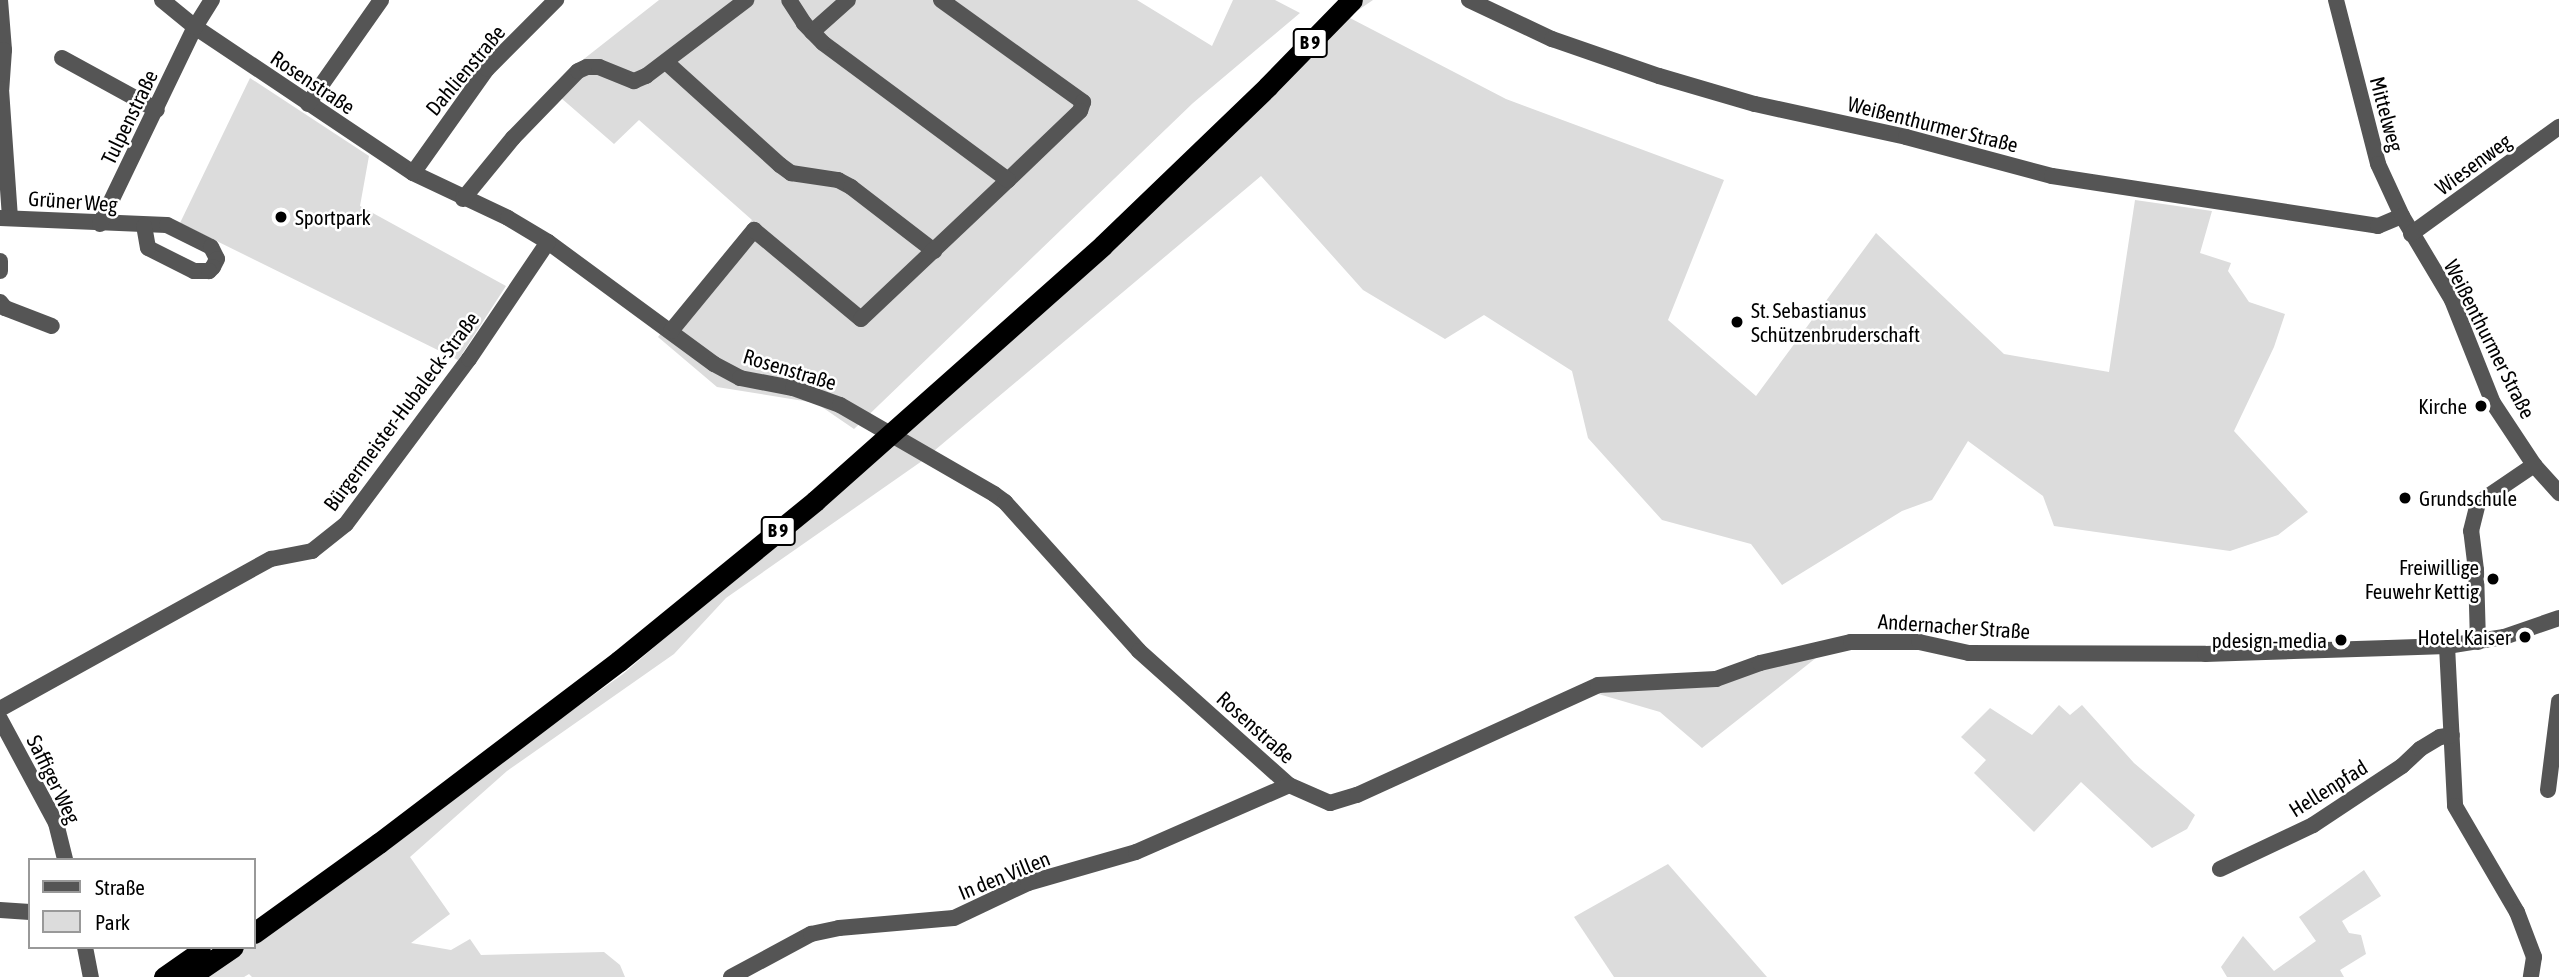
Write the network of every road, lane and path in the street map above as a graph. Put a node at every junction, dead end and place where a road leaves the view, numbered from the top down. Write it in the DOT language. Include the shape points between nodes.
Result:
graph roads {
  1 [pos="0,0"];
  2 [pos="162,0"];
  3 [pos="212,0"];
  4 [pos="381,0"];
  5 [pos="556,0"];
  6 [pos="746,0"];
  7 [pos="789,0"];
  8 [pos="848,0"];
  9 [pos="941,0"];
  10 [pos="1332,0"];
  11 [pos="1352,0"];
  12 [pos="1469,0"];
  13 [pos="2336,0"];
  14 [pos="195,27"];
  15 [pos="812,32"];
  16 [pos="62,58"];
  17 [pos="666,62"];
  18 [pos="1263,81"];
  19 [pos="308,104"];
  20 [pos="157,110"];
  21 [pos="2559,127"];
  22 [pos="413,173"];
  23 [pos="1009,180"];
  24 [pos="463,199"];
  25 [pos="2402,216"];
  26 [pos="5,218"];
  27 [pos="100,224"];
  28 [pos="144,226"];
  29 [pos="2412,234"];
  30 [pos="548,242"];
  31 [pos="934,251"];
  32 [pos="0,261"];
  33 [pos="0,271"];
  34 [pos="0,302"];
  35 [pos="52,326"];
  36 [pos="671,331"];
  37 [pos="2534,465"];
  38 [pos="2553,475"];
  39 [pos="2559,493"];
  40 [pos="2559,618"];
  41 [pos="2478,642"];
  42 [pos="2447,646"];
  43 [pos="2559,702"];
  44 [pos="0,709"];
  45 [pos="0,719"];
  46 [pos="2452,735"];
  47 [pos="1289,785"];
  48 [pos="2548,790"];
  49 [pos="1330,803"];
  50 [pos="65,858"];
  51 [pos="2220,869"];
  52 [pos="0,910"];
  53 [pos="28,912"];
  54 [pos="256,914"];
  55 [pos="256,932"];
  56 [pos="85,949"];
  57 [pos="204,949"];
  58 [pos="230,949"];
  59 [pos="91,977"];
  60 [pos="164,977"];
  61 [pos="189,977"];
  62 [pos="731,977"];
  63 [pos="2531,977"];
  1 -- 26 [label="street"];
  2 -- 14 [label="street, Rosenstraße"];
  3 -- 14 [label="street, Tulpenstraße"];
  4 -- 19 [label="street"];
  5 -- 22 [label="street, Dahlienstraße" via="487,69"];
  6 -- 17 [label="street"];
  7 -- 15 [label="street"];
  8 -- 15 [label="street"];
  9 -- 23 [label="street" via="1083,102 1080,111"];
  10 -- 18 [label="highway, B 9"];
  11 -- 18 [label="highway, B 9"];
  12 -- 25 [label="street, Weißenthurmer Straße" via="1552,40 1658,76 2052,176 2378,226"];
  13 -- 25 [label="street, Mittelweg" via="2378,164"];
  14 -- 19 [label="street, Rosenstraße"];
  14 -- 20 [label="street, Tulpenstraße"];
  15 -- 23 [label="street"];
  16 -- 20 [label="street"];
  17 -- 24 [label="street" via="634,80 599,67 578,71 513,138"];
  17 -- 31 [label="street" via="780,165 792,173 838,180 851,187"];
  18 -- 54 [label="highway, B 9" via="803,492 608,651"];
  18 -- 55 [label="highway, B 9" via="1000,339 804,510 608,669"];
  19 -- 22 [label="street, Rosenstraße"];
  20 -- 27 [label="street, Tulpenstraße"];
  21 -- 29 [label="street, Wiesenweg"];
  22 -- 24 [label="street, Rosenstraße"];
  23 -- 31 [label="street"];
  24 -- 30 [label="street, Rosenstraße"];
  25 -- 29 [label="street, Mittelweg"];
  26 -- 27 [label="street, Grüner Weg"];
  27 -- 28 [label="street, Grüner Weg"];
  29 -- 37 [label="street, Weißenthurmer Straße" via="2452,300 2493,403"];
  30 -- 36 [label="street, Rosenstraße"];
  30 -- 44 [label="street, Bürgermeister-Hubaleck-Straße" via="469,359 346,524 312,551 271,559"];
  31 -- 36 [label="street" via="861,319 754,230"];
  32 -- 33 [label="street"];
  34 -- 35 [label="street"];
  36 -- 47 [label="street, Rosenstraße" via="713,364 740,378 793,388 840,405 1005,502 1139,651"];
  37 -- 38 [label="street, Weißenthurmer Straße"];
  37 -- 41 [label="street" via="2478,503 2471,531"];
  38 -- 39 [label="street, Weißenthurmer Straße"];
  40 -- 41 [label="street, Andernacher Straße" via="2504,638"];
  41 -- 42 [label="street, Andernacher Straße"];
  42 -- 46 [label="street"];
  42 -- 49 [label="street, Andernacher Straße" via="2206,654 1969,653 1919,642 1851,642 1716,678 1598,685 1357,795"];
  43 -- 48 [label="street"];
  45 -- 50 [label="street, Saffiger Weg" via="56,823"];
  46 -- 51 [label="street, Hellenpfad" via="2420,749 2313,825"];
  46 -- 63 [label="street" via="2455,806 2517,912 2534,957"];
  47 -- 49 [label="street, Rosenstraße"];
  47 -- 62 [label="street, In den Villen" via="1136,852 1028,883 954,918 811,934"];
  52 -- 53 [label="street"];
  56 -- 59 [label="street"];
  57 -- 60 [label="highway"];
  58 -- 61 [label="highway"];
}
